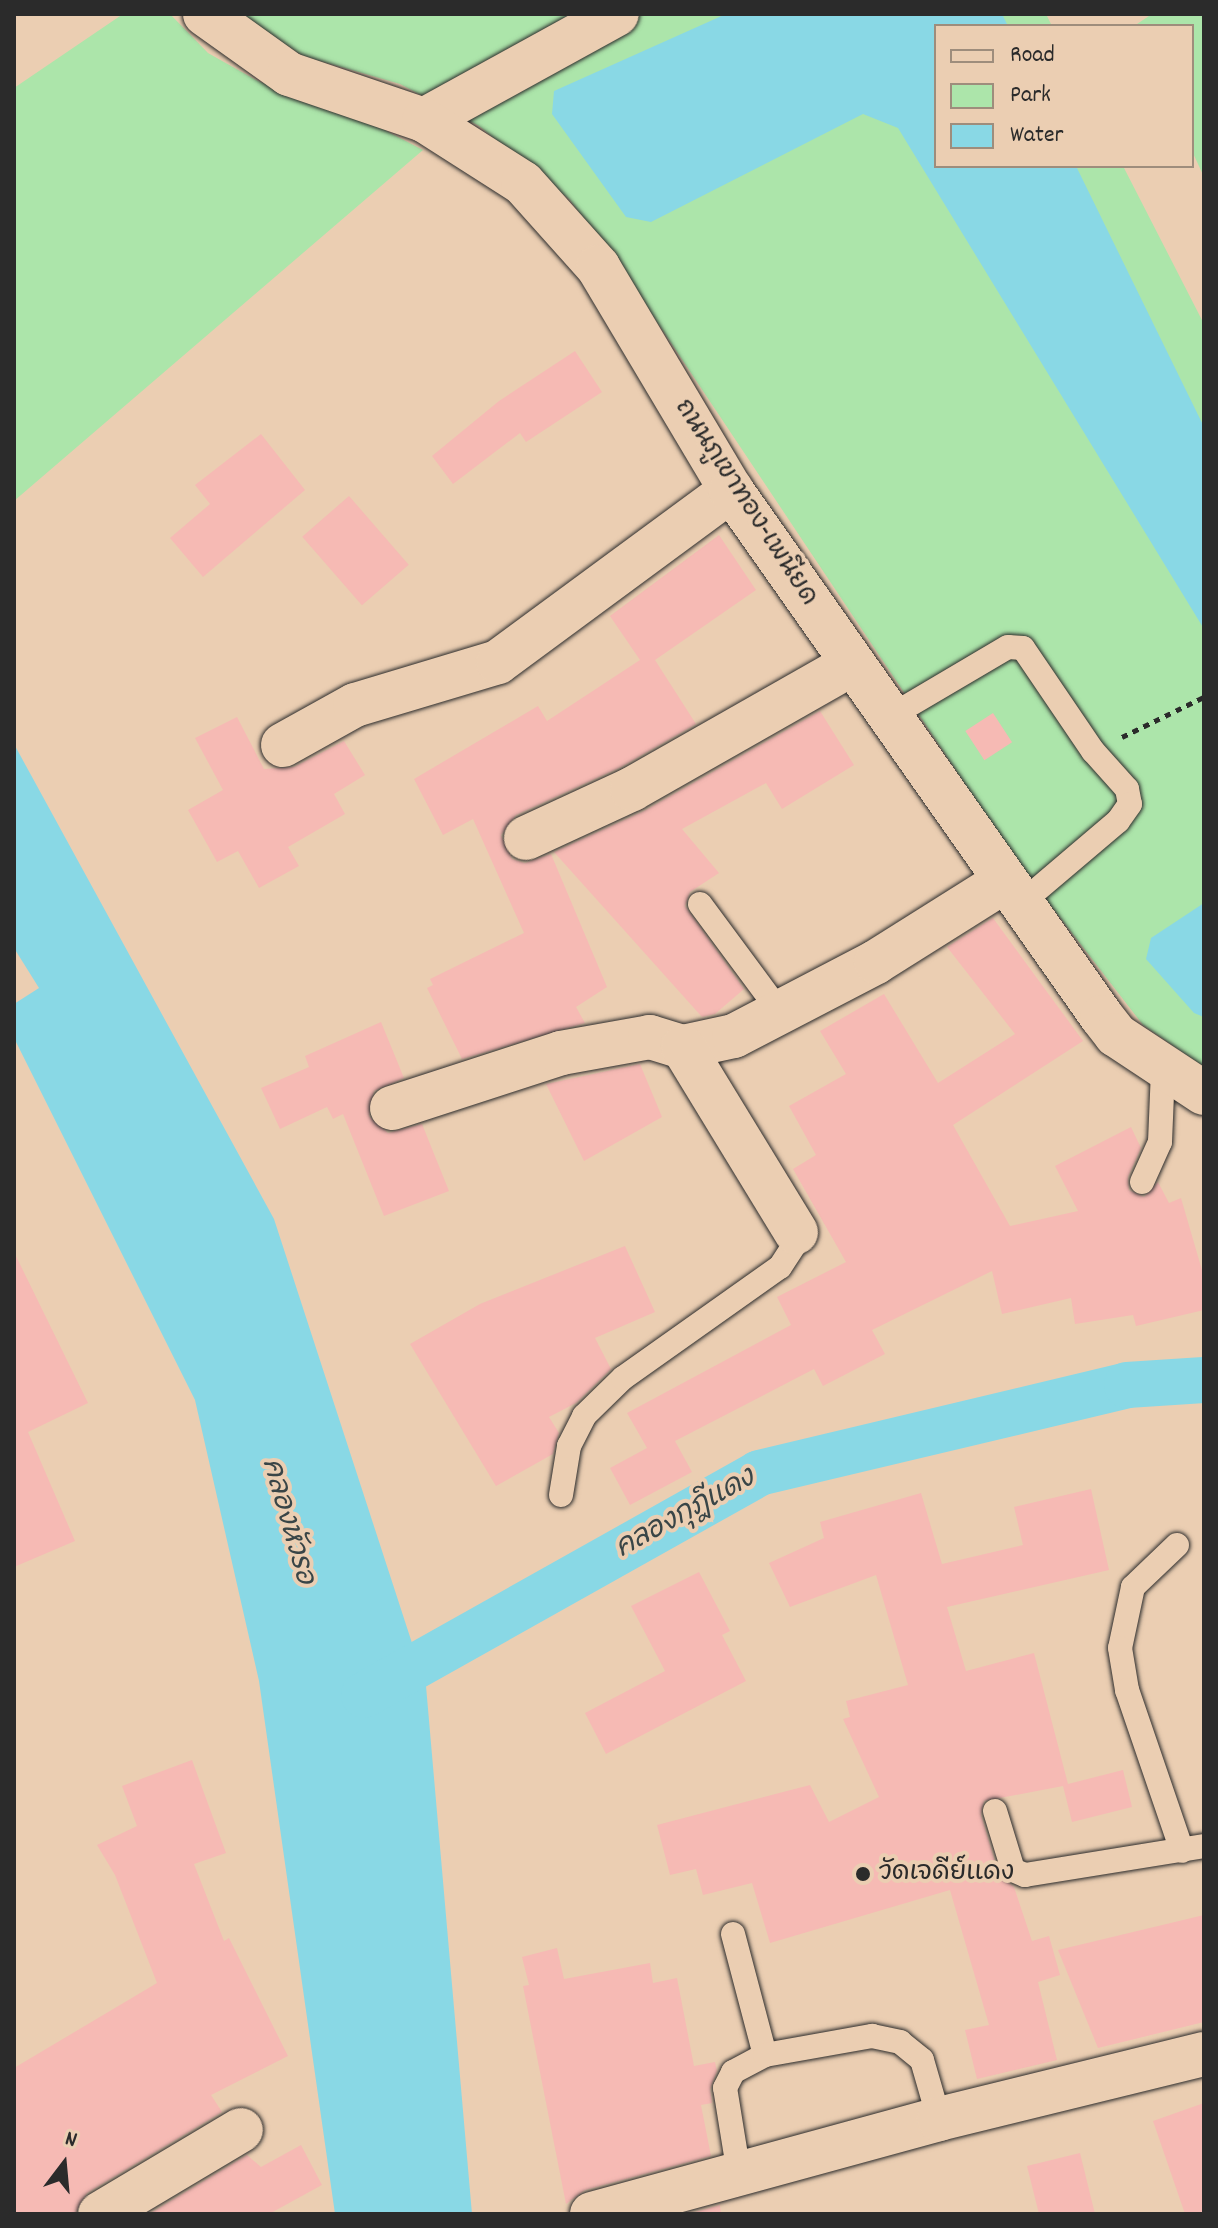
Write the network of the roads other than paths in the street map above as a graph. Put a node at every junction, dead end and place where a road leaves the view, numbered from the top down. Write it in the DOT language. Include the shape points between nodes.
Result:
graph roads {
  1 [pos="205,14"];
  2 [pos="617,14"];
  3 [pos="424,120"];
  4 [pos="731,490"];
  5 [pos="852,664"];
  6 [pos="889,717"];
  7 [pos="283,745"];
  8 [pos="526,838"];
  9 [pos="1011,893"];
  10 [pos="700,904"];
  11 [pos="780,1012"];
  12 [pos="683,1047"];
  13 [pos="1163,1069"];
  14 [pos="1204,1093"];
  15 [pos="392,1108"];
  16 [pos="1142,1182"];
  17 [pos="796,1232"];
  18 [pos="561,1495"];
  19 [pos="1177,1545"];
  20 [pos="995,1811"];
  21 [pos="1193,1848"];
  22 [pos="733,1934"];
  23 [pos="1204,2054"];
  24 [pos="765,2055"];
  25 [pos="939,2119"];
  26 [pos="241,2130"];
  27 [pos="739,2174"];
  28 [pos="100,2214"];
  29 [pos="592,2214"];
  1 -- 3 [label="street, ถนนภูเขาทอง-เพนียด" via="289,74"];
  2 -- 3 [label="street"];
  3 -- 4 [label="street, ถนนภูเขาทอง-เพนียด" via="523,183 598,267"];
  4 -- 5 [label="street, ถนนภูเขาทอง-เพนียด"];
  4 -- 7 [label="street" via="498,662 355,705"];
  5 -- 6 [label="street, ถนนภูเขาทอง-เพนียด"];
  5 -- 8 [label="street" via="632,789"];
  6 -- 9 [label="street, ถนนภูเขาทอง-เพนียด"];
  6 -- 9 [label="lane" via="1008,647 1023,648 1093,751 1127,789 1130,804 1118,821"];
  9 -- 11 [label="street"];
  9 -- 13 [label="street, ถนนภูเขาทอง-เพนียด" via="1116,1035"];
  10 -- 11 [label="lane"];
  11 -- 12 [label="street" via="734,1036"];
  12 -- 15 [label="street" via="650,1037 626,1038 561,1053"];
  12 -- 17 [label="street"];
  13 -- 14 [label="street, ถนนภูเขาทอง-เพนียด"];
  13 -- 16 [label="lane" via="1160,1142"];
  17 -- 18 [label="lane" via="795,1244 780,1267 623,1378 584,1416 569,1446"];
  19 -- 21 [label="lane" via="1133,1587 1120,1648 1127,1690"];
  20 -- 21 [label="lane" via="1013,1870 1025,1875"];
  22 -- 24 [label="lane"];
  23 -- 25 [label="street"];
  24 -- 25 [label="lane" via="872,2036 900,2042 922,2060"];
  24 -- 27 [label="lane" via="733,2072 725,2088"];
  25 -- 27 [label="street"];
  26 -- 28 [label="street"];
  27 -- 29 [label="street"];
}
